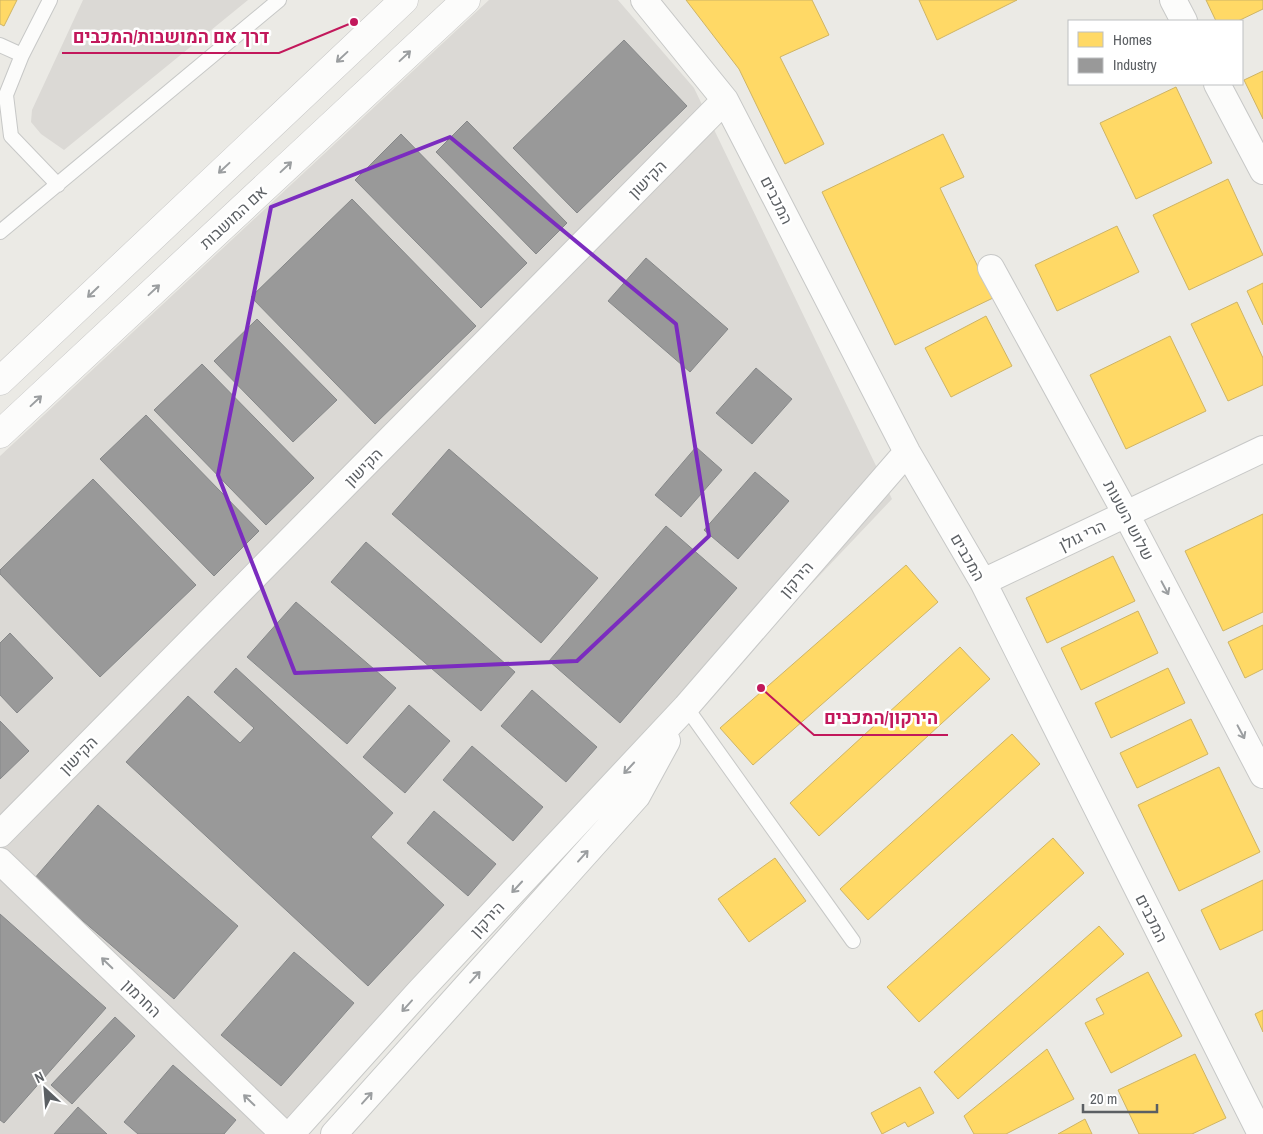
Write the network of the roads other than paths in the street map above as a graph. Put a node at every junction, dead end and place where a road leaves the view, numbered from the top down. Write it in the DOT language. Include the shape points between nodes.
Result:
graph roads {
  1 [pos="50,0"];
  2 [pos="279,0"];
  3 [pos="404,0"];
  4 [pos="466,0"];
  5 [pos="644,0"];
  6 [pos="1173,0"];
  7 [pos="1183,20"];
  8 [pos="0,45"];
  9 [pos="22,55"];
  10 [pos="1218,85"];
  11 [pos="725,100"];
  12 [pos="1263,171"];
  13 [pos="58,185"];
  14 [pos="0,232"];
  15 [pos="991,268"];
  16 [pos="0,381"];
  17 [pos="0,434"];
  18 [pos="1263,449"];
  19 [pos="907,452"];
  20 [pos="1126,514"];
  21 [pos="983,582"];
  22 [pos="686,707"];
  23 [pos="1263,775"];
  24 [pos="0,834"];
  25 [pos="0,861"];
  26 [pos="853,941"];
  27 [pos="284,1134"];
  28 [pos="291,1134"];
  29 [pos="334,1134"];
  30 [pos="1260,1134"];
  1 -- 9 [label="lane"];
  2 -- 13 [label="lane"];
  3 -- 16 [label="main road, one-way"];
  17 -- 4 [label="main road, אם המושבות, one-way"];
  5 -- 11 [label="street, המכבים"];
  6 -- 7 [label="street"];
  8 -- 9 [label="lane"];
  9 -- 13 [label="lane" via="6,95 11,136"];
  10 -- 12 [label="street"];
  11 -- 19 [label="street, המכבים"];
  11 -- 24 [label="street, הקישון"];
  13 -- 14 [label="lane"];
  15 -- 20 [label="street, שלוש השעות"];
  18 -- 20 [label="street, הרי גולן"];
  19 -- 21 [label="street, המכבים"];
  19 -- 22 [label="street, הירקון"];
  20 -- 21 [label="street, הרי גולן"];
  20 -- 23 [label="street, שלוש השעות, one-way"];
  21 -- 30 [label="street, המכבים"];
  22 -- 26 [label="lane"];
  22 -- 28 [label="street, הירקון, one-way" via="418,993"];
  29 -- 22 [label="street, הירקון, one-way" via="637,796"];
  27 -- 25 [label="street, החרמון, one-way"];
}
